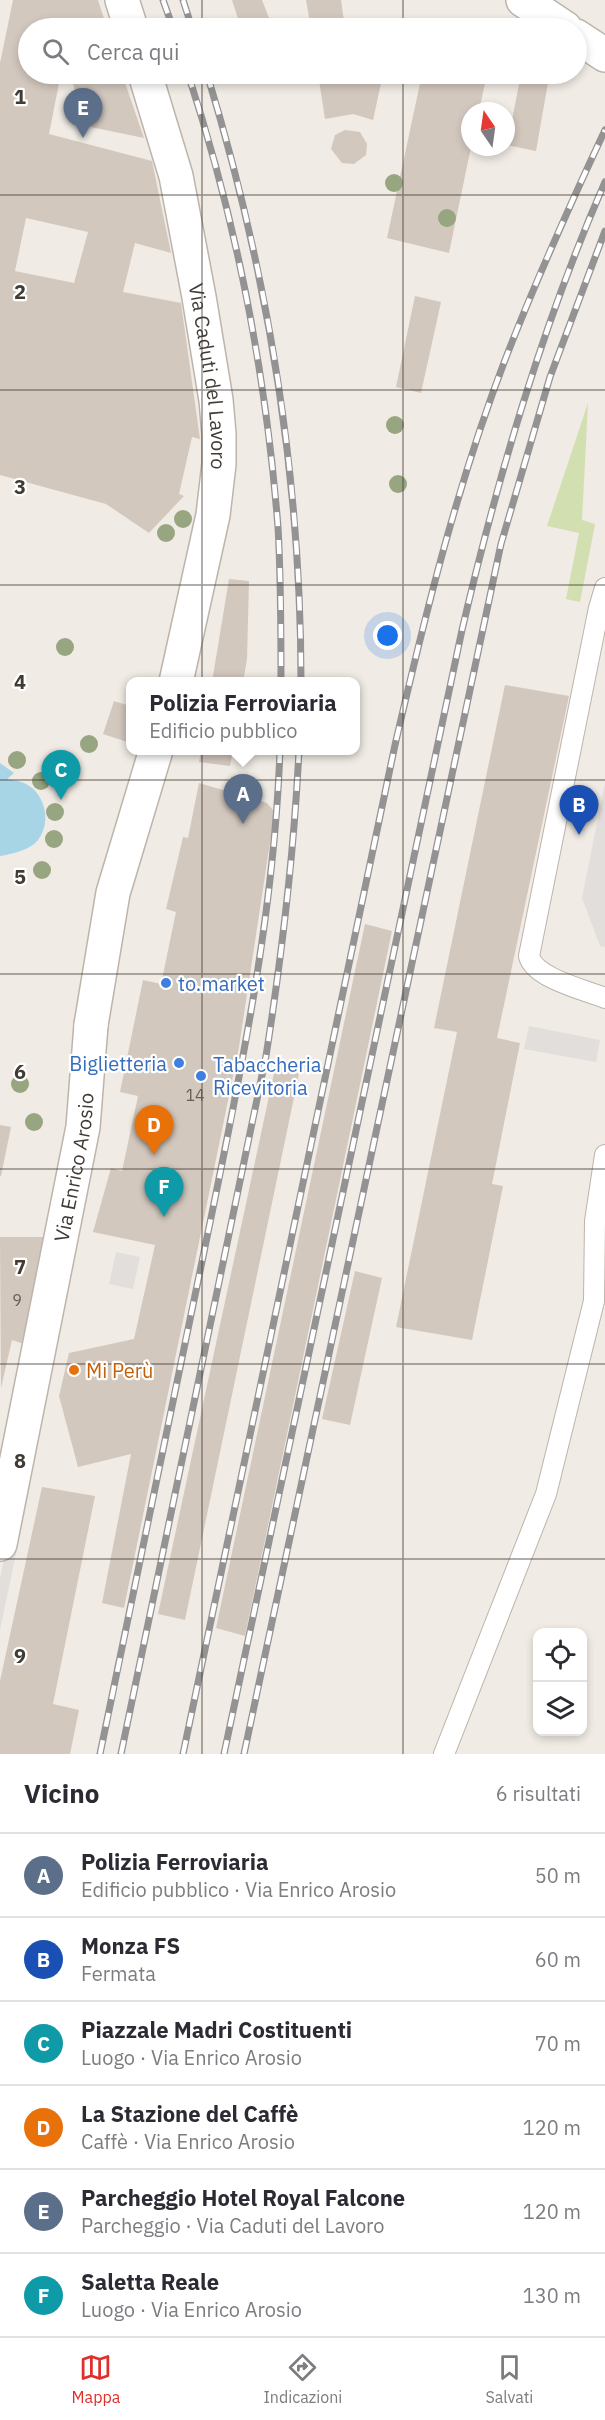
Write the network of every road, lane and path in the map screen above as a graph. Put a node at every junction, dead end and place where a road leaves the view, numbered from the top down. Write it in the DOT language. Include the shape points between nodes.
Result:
graph roads {
  1 [pos="122,0"];
  2 [pos="523,0"];
  3 [pos="128,18"];
  4 [pos="551,18"];
  5 [pos="587,43"];
  6 [pos="605,55"];
  7 [pos="148,84"];
  8 [pos="605,588"];
  9 [pos="177,677"];
  10 [pos="155,755"];
  11 [pos="605,998"];
  12 [pos="605,1155"];
  13 [pos="0,1544"];
  14 [pos="444,1754"];
  1 -- 3 [label="street"];
  2 -- 4 [label="street"];
  5 -- 6 [label="street"];
  7 -- 9 [label="street, Via Caduti del Lavoro" via="176,176 200,297 219,434 213,515"];
  8 -- 11 [label="lane" via="529,956 532,965 542,972"];
  10 -- 13 [label="street, Via Enrico Arosio" via="113,893 91,1025 83,1127"];
  12 -- 14 [label="lane" via="595,1221 594,1301 546,1494"];
}
